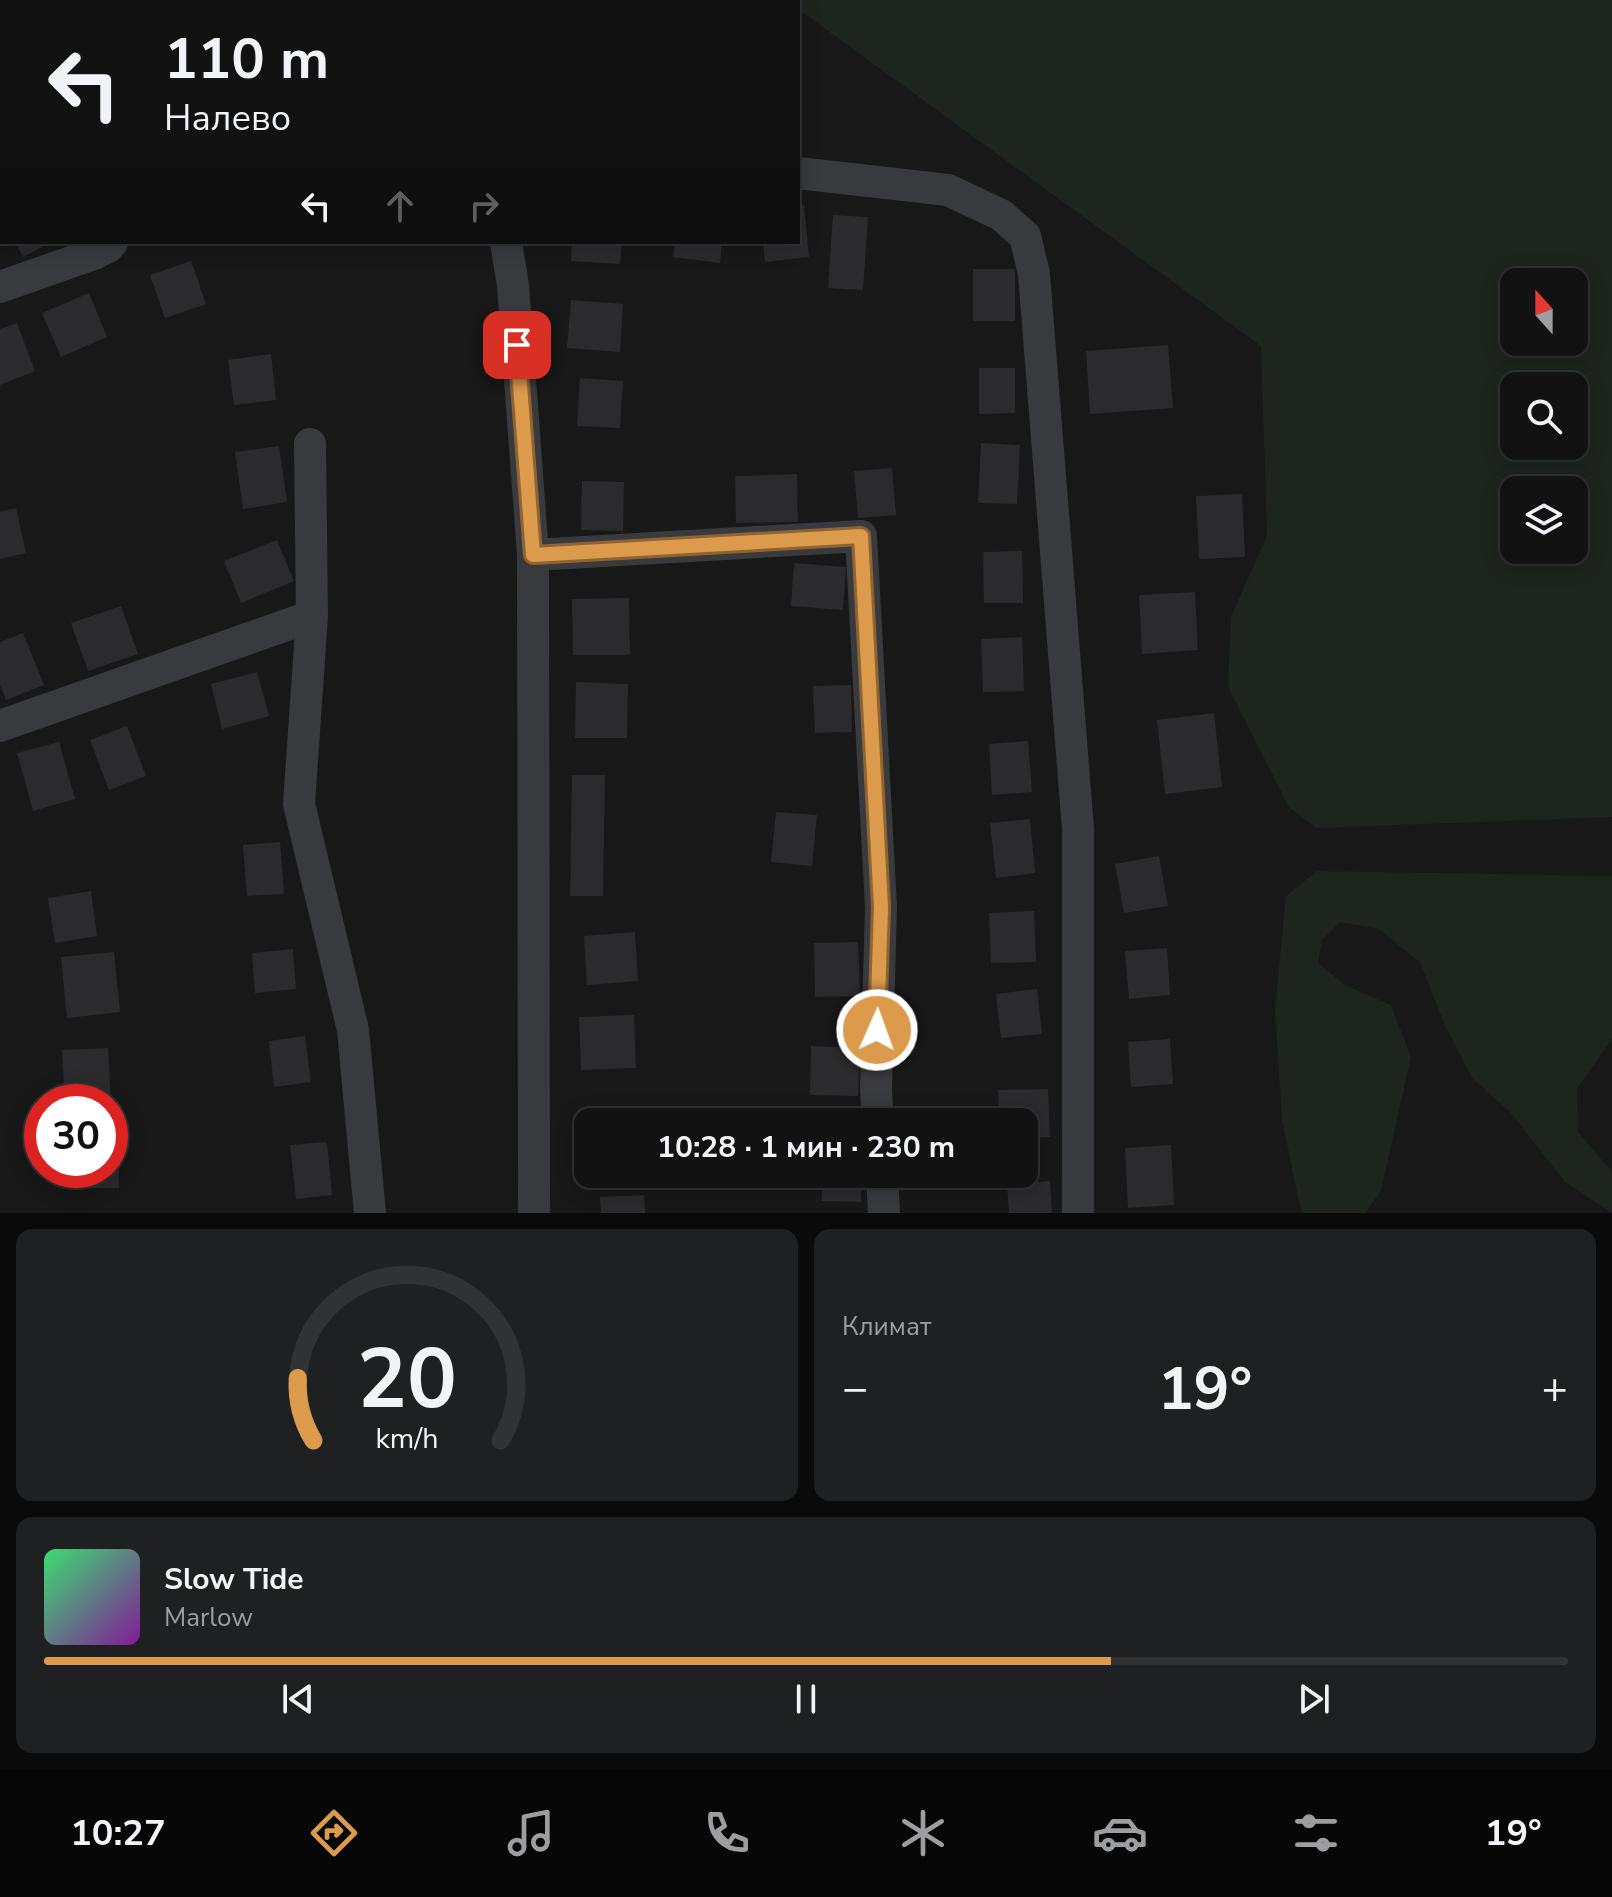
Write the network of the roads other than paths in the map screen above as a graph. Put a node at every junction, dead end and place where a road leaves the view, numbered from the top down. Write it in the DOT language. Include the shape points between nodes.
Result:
graph roads {
  1 [pos="800,173"];
  2 [pos="110,244"];
  3 [pos="506,244"];
  4 [pos="0,287"];
  5 [pos="310,444"];
  6 [pos="533,555"];
  7 [pos="312,616"];
  8 [pos="0,726"];
  9 [pos="877,1108"];
  10 [pos="883,1188"];
  11 [pos="370,1213"];
  12 [pos="534,1213"];
  13 [pos="884,1213"];
  14 [pos="1078,1213"];
  1 -- 14 [label="street" via="948,190 1001,215 1025,236 1034,274 1078,829"];
  2 -- 4 [label="street"];
  3 -- 6 [label="street"];
  5 -- 7 [label="street"];
  6 -- 9 [label="street" via="861,536 881,907"];
  6 -- 12 [label="street"];
  7 -- 8 [label="street"];
  7 -- 11 [label="street" via="299,804 353,1030"];
  10 -- 13 [label="street"];
}
